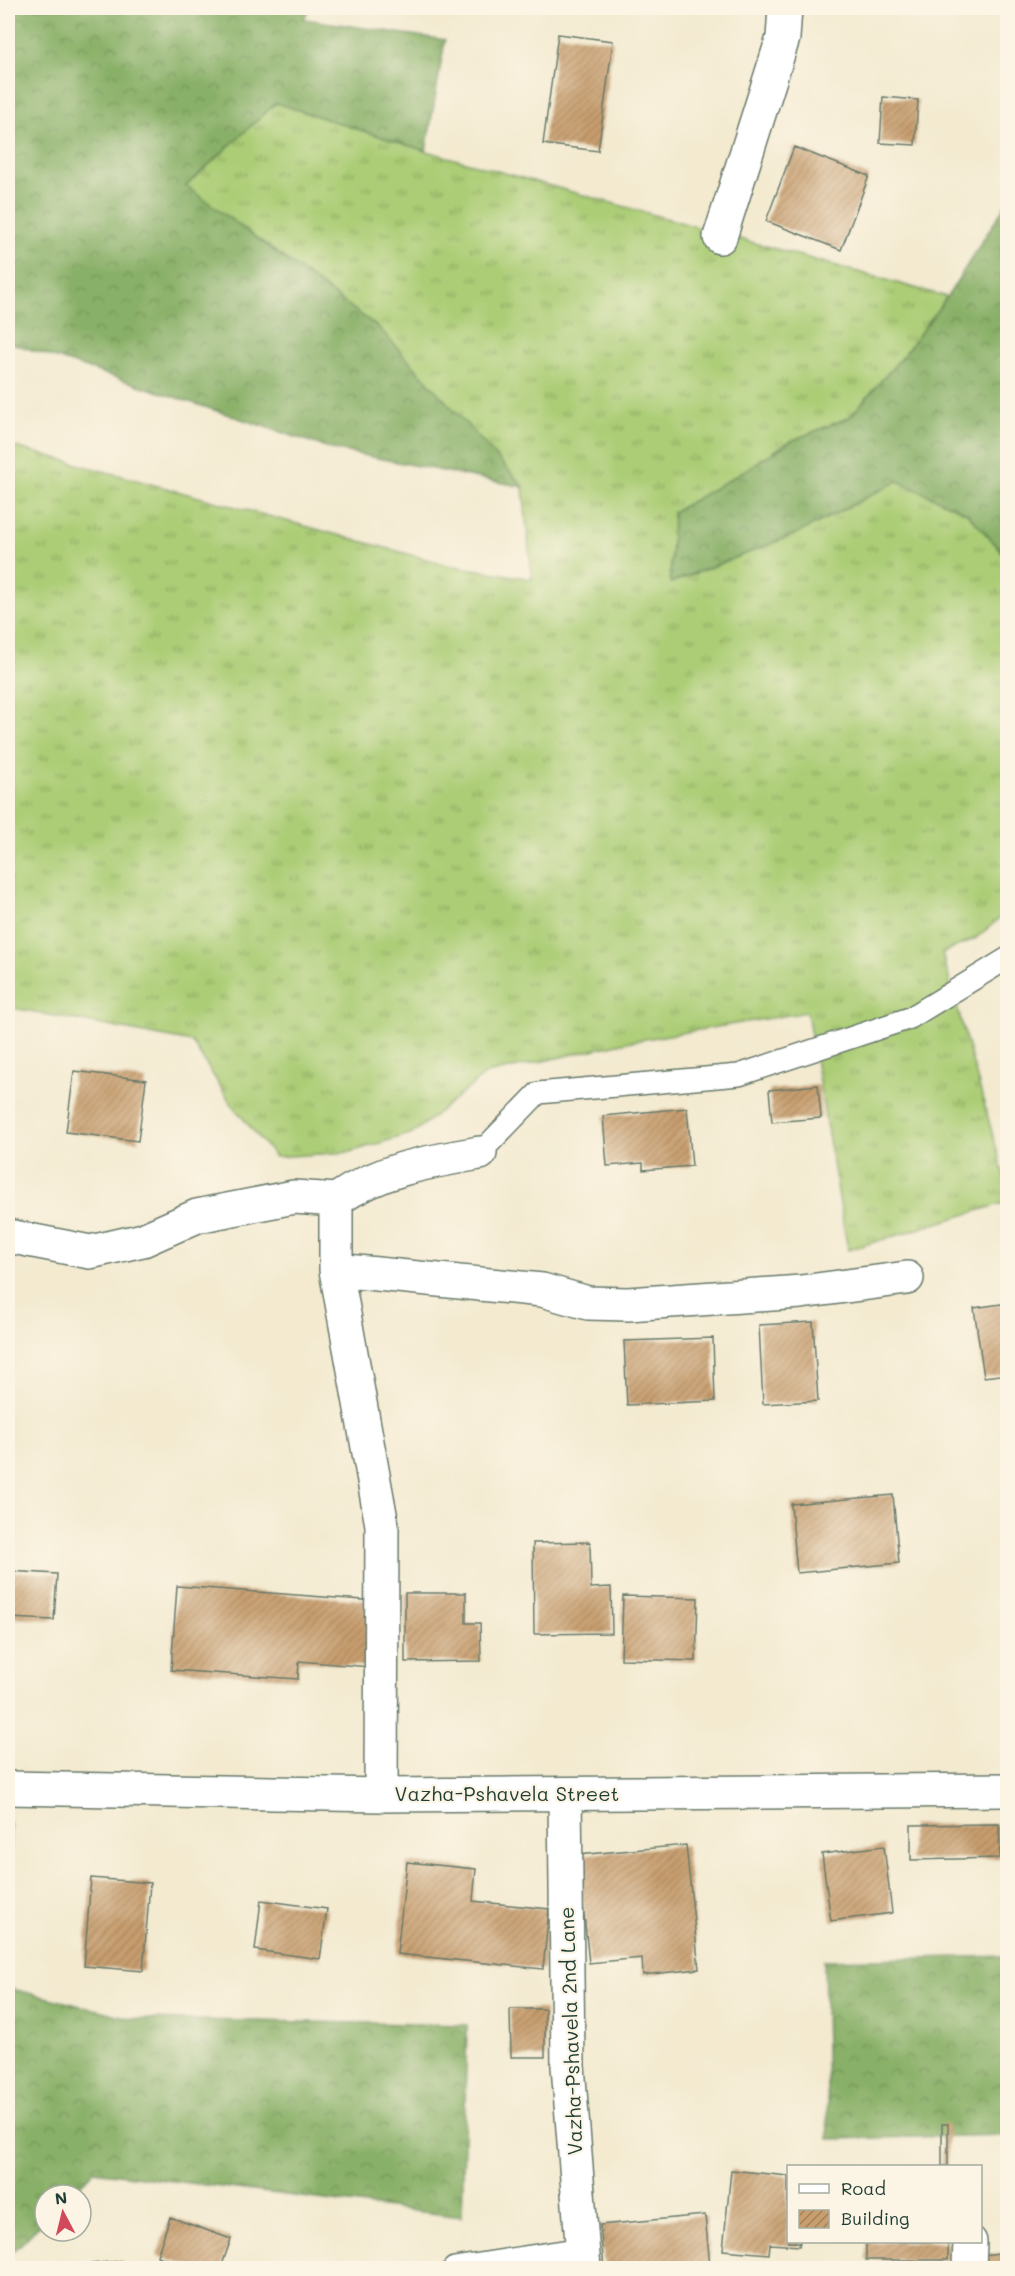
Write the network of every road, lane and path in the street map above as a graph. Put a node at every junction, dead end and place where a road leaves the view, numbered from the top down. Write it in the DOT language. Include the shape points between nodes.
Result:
graph roads {
  1 [pos="785,8"];
  2 [pos="720,237"];
  3 [pos="1008,958"];
  4 [pos="480,1153"];
  5 [pos="336,1200"];
  6 [pos="8,1236"];
  7 [pos="336,1270"];
  8 [pos="907,1278"];
  9 [pos="8,1788"];
  10 [pos="1008,1790"];
  11 [pos="565,1794"];
  12 [pos="381,1795"];
  13 [pos="970,2243"];
  14 [pos="583,2258"];
  15 [pos="454,2268"];
  16 [pos="969,2268"];
  1 -- 2 [label="street" via="783,38"];
  3 -- 4 [label="lane" via="910,1018 739,1075 538,1093"];
  4 -- 5 [label="street" via="419,1163 357,1186"];
  5 -- 6 [label="street" via="294,1197 197,1216 143,1240 90,1252"];
  5 -- 7 [label="street"];
  7 -- 8 [label="street" via="542,1290 588,1303 628,1304 801,1292"];
  7 -- 12 [label="street" via="382,1526"];
  9 -- 12 [label="street, Vazha-Pshavela Street"];
  10 -- 11 [label="street, Vazha-Pshavela Street"];
  11 -- 12 [label="street, Vazha-Pshavela Street"];
  11 -- 14 [label="street, Vazha-Pshavela 2nd Lane" via="568,2066"];
  13 -- 16 [label="street"];
  14 -- 15 [label="lane"];
}
